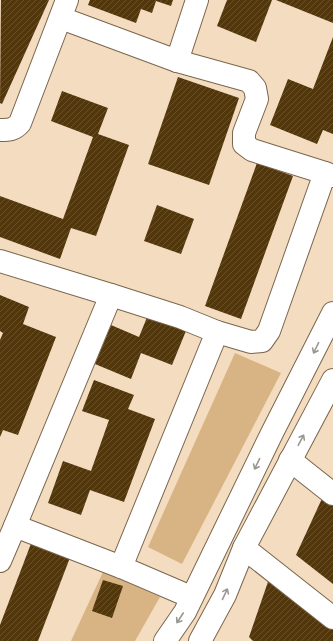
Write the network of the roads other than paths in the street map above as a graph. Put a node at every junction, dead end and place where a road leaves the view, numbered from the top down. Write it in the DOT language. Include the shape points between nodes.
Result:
graph roads {
  1 [pos="198,0"];
  2 [pos="64,9"];
  3 [pos="177,61"];
  4 [pos="0,130"];
  5 [pos="329,174"];
  6 [pos="0,261"];
  7 [pos="111,295"];
  8 [pos="333,313"];
  9 [pos="217,332"];
  10 [pos="333,380"];
  11 [pos="290,460"];
  12 [pos="333,494"];
  13 [pos="15,526"];
  14 [pos="244,548"];
  15 [pos="0,560"];
  16 [pos="121,567"];
  17 [pos="191,597"];
  18 [pos="333,618"];
  19 [pos="206,639"];
  20 [pos="165,641"];
  1 -- 3 [label="street"];
  2 -- 3 [label="street"];
  2 -- 4 [label="street" via="20,123 15,129"];
  3 -- 5 [label="street" via="249,81 255,88 257,99 244,133 244,144 252,150"];
  5 -- 9 [label="street" via="269,331 262,341 251,342"];
  6 -- 7 [label="street"];
  7 -- 9 [label="street"];
  7 -- 13 [label="street"];
  8 -- 17 [label="street, one-way"];
  9 -- 16 [label="street"];
  11 -- 10 [label="street, one-way"];
  11 -- 12 [label="street"];
  11 -- 14 [label="street"];
  13 -- 15 [label="street"];
  13 -- 16 [label="street"];
  14 -- 18 [label="street"];
  19 -- 14 [label="street, one-way"];
  16 -- 17 [label="street"];
  17 -- 20 [label="street, one-way" via="185,612"];
}
